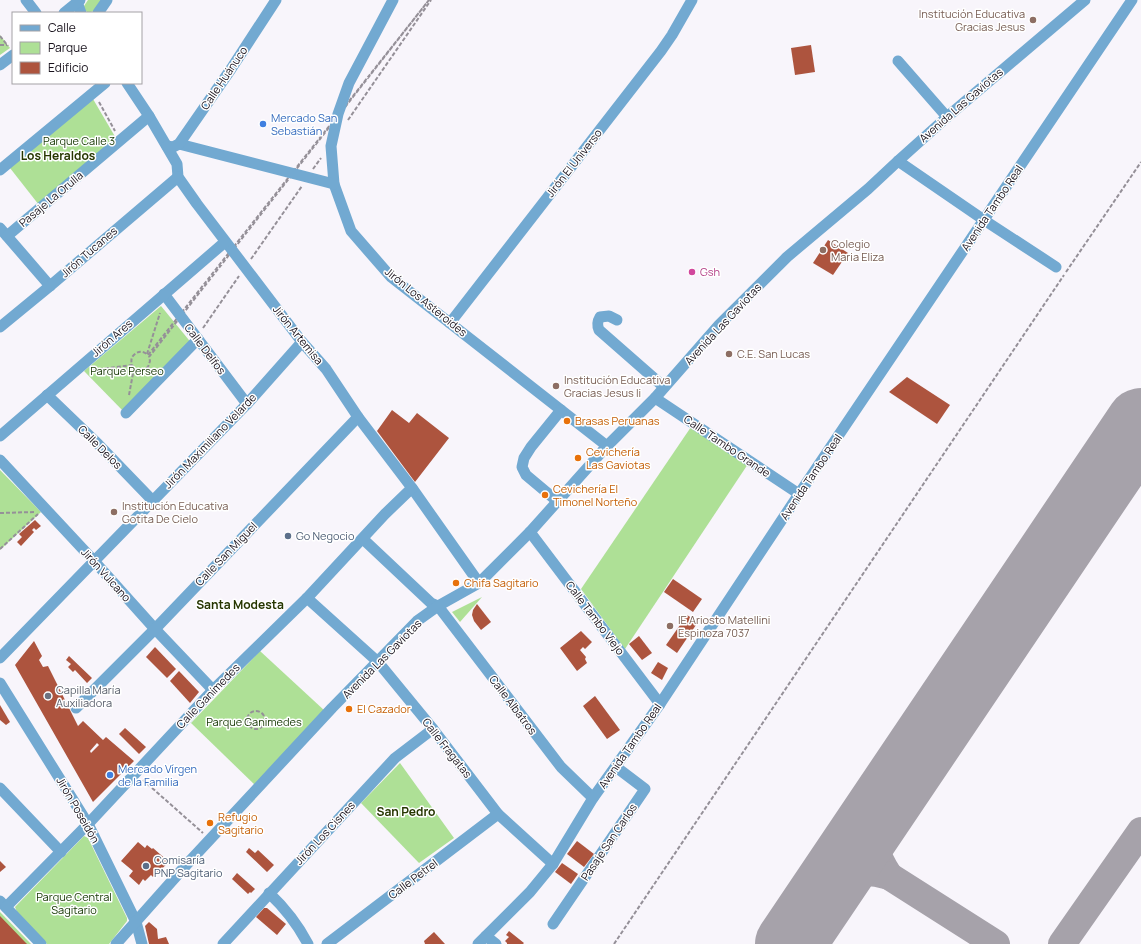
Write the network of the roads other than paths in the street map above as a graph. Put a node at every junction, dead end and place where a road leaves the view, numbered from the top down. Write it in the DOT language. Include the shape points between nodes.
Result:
graph roads {
  1 [pos="26,0"];
  2 [pos="79,0"];
  3 [pos="107,0"];
  4 [pos="276,0"];
  5 [pos="393,0"];
  6 [pos="692,0"];
  7 [pos="1085,0"];
  8 [pos="1131,0"];
  9 [pos="35,12"];
  10 [pos="65,12"];
  11 [pos="81,12"];
  12 [pos="99,12"];
  13 [pos="11,51"];
  14 [pos="898,61"];
  15 [pos="0,66"];
  16 [pos="104,84"];
  17 [pos="128,84"];
  18 [pos="149,116"];
  19 [pos="947,117"];
  20 [pos="179,144"];
  21 [pos="167,146"];
  22 [pos="898,160"];
  23 [pos="0,170"];
  24 [pos="178,177"];
  25 [pos="334,184"];
  26 [pos="984,220"];
  27 [pos="4,232"];
  28 [pos="226,242"];
  29 [pos="1056,267"];
  30 [pos="50,286"];
  31 [pos="164,294"];
  32 [pos="617,320"];
  33 [pos="450,323"];
  34 [pos="0,327"];
  35 [pos="198,339"];
  36 [pos="302,342"];
  37 [pos="664,387"];
  38 [pos="47,395"];
  39 [pos="655,398"];
  40 [pos="246,404"];
  41 [pos="561,410"];
  42 [pos="126,413"];
  43 [pos="358,417"];
  44 [pos="0,436"];
  45 [pos="607,446"];
  46 [pos="0,460"];
  47 [pos="412,488"];
  48 [pos="799,494"];
  49 [pos="153,501"];
  50 [pos="557,502"];
  51 [pos="530,532"];
  52 [pos="362,539"];
  53 [pos="94,561"];
  54 [pos="479,583"];
  55 [pos="307,598"];
  56 [pos="438,606"];
  57 [pos="155,629"];
  58 [pos="0,658"];
  59 [pos="378,662"];
  60 [pos="0,683"];
  61 [pos="213,690"];
  62 [pos="660,704"];
  63 [pos="76,708"];
  64 [pos="433,729"];
  65 [pos="616,767"];
  66 [pos="0,788"];
  67 [pos="593,798"];
  68 [pos="498,814"];
  69 [pos="88,824"];
  70 [pos="61,852"];
  71 [pos="553,864"];
  72 [pos="270,893"];
  73 [pos="3,904"];
  74 [pos="136,922"];
  75 [pos="553,924"];
  76 [pos="482,940"];
  77 [pos="40,944"];
  78 [pos="116,944"];
  79 [pos="142,944"];
  80 [pos="223,944"];
  81 [pos="308,944"];
  82 [pos="327,944"];
  83 [pos="496,944"];
  1 -- 9 [label="street"];
  2 -- 10 [label="street"];
  2 -- 11 [label="street"];
  3 -- 12 [label="street"];
  4 -- 20 [label="street, Calle Huánuco"];
  5 -- 25 [label="street, Jirón Los Asteroides" via="349,83 338,114 331,146"];
  6 -- 33 [label="street, Jirón El Universo" via="661,51"];
  7 -- 19 [label="street, Avenida Las Gaviotas"];
  8 -- 26 [label="street, Avenida Tambo Real"];
  13 -- 15 [label="street"];
  14 -- 19 [label="street"];
  16 -- 23 [label="street"];
  17 -- 18 [label="street, Jirón Artemisa"];
  18 -- 21 [label="street, Jirón Artemisa"];
  18 -- 27 [label="street, Pasaje La Orulla"];
  19 -- 22 [label="street, Avenida Las Gaviotas"];
  20 -- 21 [label="street"];
  20 -- 25 [label="street"];
  21 -- 24 [label="street, Jirón Artemisa" via="177,164"];
  22 -- 26 [label="street"];
  22 -- 37 [label="street, Avenida Las Gaviotas" via="868,190 787,257 719,325"];
  24 -- 28 [label="street, Jirón Artemisa"];
  24 -- 30 [label="street, Jirón Tucanes"];
  25 -- 33 [label="street, Jirón Los Asteroides" via="351,231 391,277"];
  26 -- 29 [label="street"];
  26 -- 48 [label="street, Avenida Tambo Real"];
  27 -- 30 [label="street"];
  28 -- 31 [label="street, Jirón Ares"];
  28 -- 36 [label="street, Jirón Artemisa"];
  30 -- 34 [label="street, Jirón Tucanes"];
  31 -- 35 [label="street, Calle Delfos"];
  31 -- 38 [label="street, Jirón Ares"];
  32 -- 37 [label="street" via="609,316 600,317 597,326"];
  33 -- 41 [label="street, Jirón Los Asteroides"];
  35 -- 40 [label="street, Calle Delfos"];
  35 -- 42 [label="street"];
  36 -- 40 [label="street, Jirón Maximiliano Velarde"];
  36 -- 43 [label="street, Jirón Artemisa" via="326,369"];
  37 -- 39 [label="street, Avenida Las Gaviotas"];
  38 -- 44 [label="street, Jirón Ares"];
  38 -- 49 [label="street, Calle Delos"];
  39 -- 45 [label="street, Avenida Las Gaviotas"];
  39 -- 48 [label="street, Calle Tambo Grande"];
  40 -- 49 [label="street, Jirón Maximiliano Velarde"];
  41 -- 45 [label="street, Jirón Los Asteroides"];
  41 -- 50 [label="street" via="531,447 522,467 526,475"];
  43 -- 47 [label="street, Jirón Artemisa"];
  43 -- 57 [label="street, Calle San Miguel"];
  45 -- 50 [label="street, Avenida Las Gaviotas"];
  46 -- 53 [label="street, Jirón Vulcano"];
  47 -- 52 [label="street, Calle Ganímedes"];
  47 -- 54 [label="street, Jirón Artemisa"];
  48 -- 62 [label="street, Avenida Tambo Real"];
  49 -- 53 [label="street, Jirón Maximiliano Velarde"];
  50 -- 51 [label="street, Avenida Las Gaviotas"];
  51 -- 54 [label="street, Avenida Las Gaviotas"];
  51 -- 62 [label="street, Calle Tambo Viejo"];
  52 -- 55 [label="street, Calle Ganímedes"];
  52 -- 56 [label="street, Calle Albatros" via="431,603"];
  53 -- 57 [label="street, Jirón Vulcano"];
  53 -- 58 [label="street, Jirón Maximiliano Velarde"];
  54 -- 56 [label="street, Avenida Las Gaviotas"];
  55 -- 59 [label="street, Calle Fragatas"];
  55 -- 61 [label="street, Calle Ganímedes"];
  56 -- 59 [label="street, Avenida Las Gaviotas" via="417,622"];
  56 -- 67 [label="street, Calle Albatros" via="561,766"];
  57 -- 61 [label="street, Jirón Vulcano"];
  57 -- 63 [label="street, Calle San Miguel"];
  59 -- 64 [label="street, Calle Fragatas"];
  59 -- 74 [label="street, Avenida Las Gaviotas" via="210,839"];
  60 -- 69 [label="street, Jirón Poseidón"];
  61 -- 69 [label="street, Calle Ganímedes"];
  62 -- 65 [label="street, Avenida Tambo Real"];
  64 -- 68 [label="street, Calle Fragatas"];
  64 -- 72 [label="street, Jirón Los Cisnes" via="395,758"];
  65 -- 67 [label="street, Avenida Tambo Real"];
  65 -- 75 [label="street, Pasaje San Carlos" via="645,789"];
  66 -- 70 [label="street"];
  67 -- 71 [label="street, Avenida Tambo Real"];
  68 -- 71 [label="street, Calle Fragatas"];
  68 -- 82 [label="street, Calle Petrel"];
  69 -- 70 [label="street, Calle Ganímedes"];
  69 -- 74 [label="street, Jirón Poseidón"];
  70 -- 73 [label="street, Calle Ganímedes"];
  71 -- 76 [label="street, Avenida Tambo Real" via="530,892"];
  72 -- 80 [label="street, Jirón Los Cisnes"];
  72 -- 81 [label="street" via="290,914"];
  73 -- 77 [label="street"];
  74 -- 78 [label="street, Avenida Las Gaviotas"];
  74 -- 79 [label="street, Jirón Poseidón"];
  76 -- 83 [label="street"];
}
